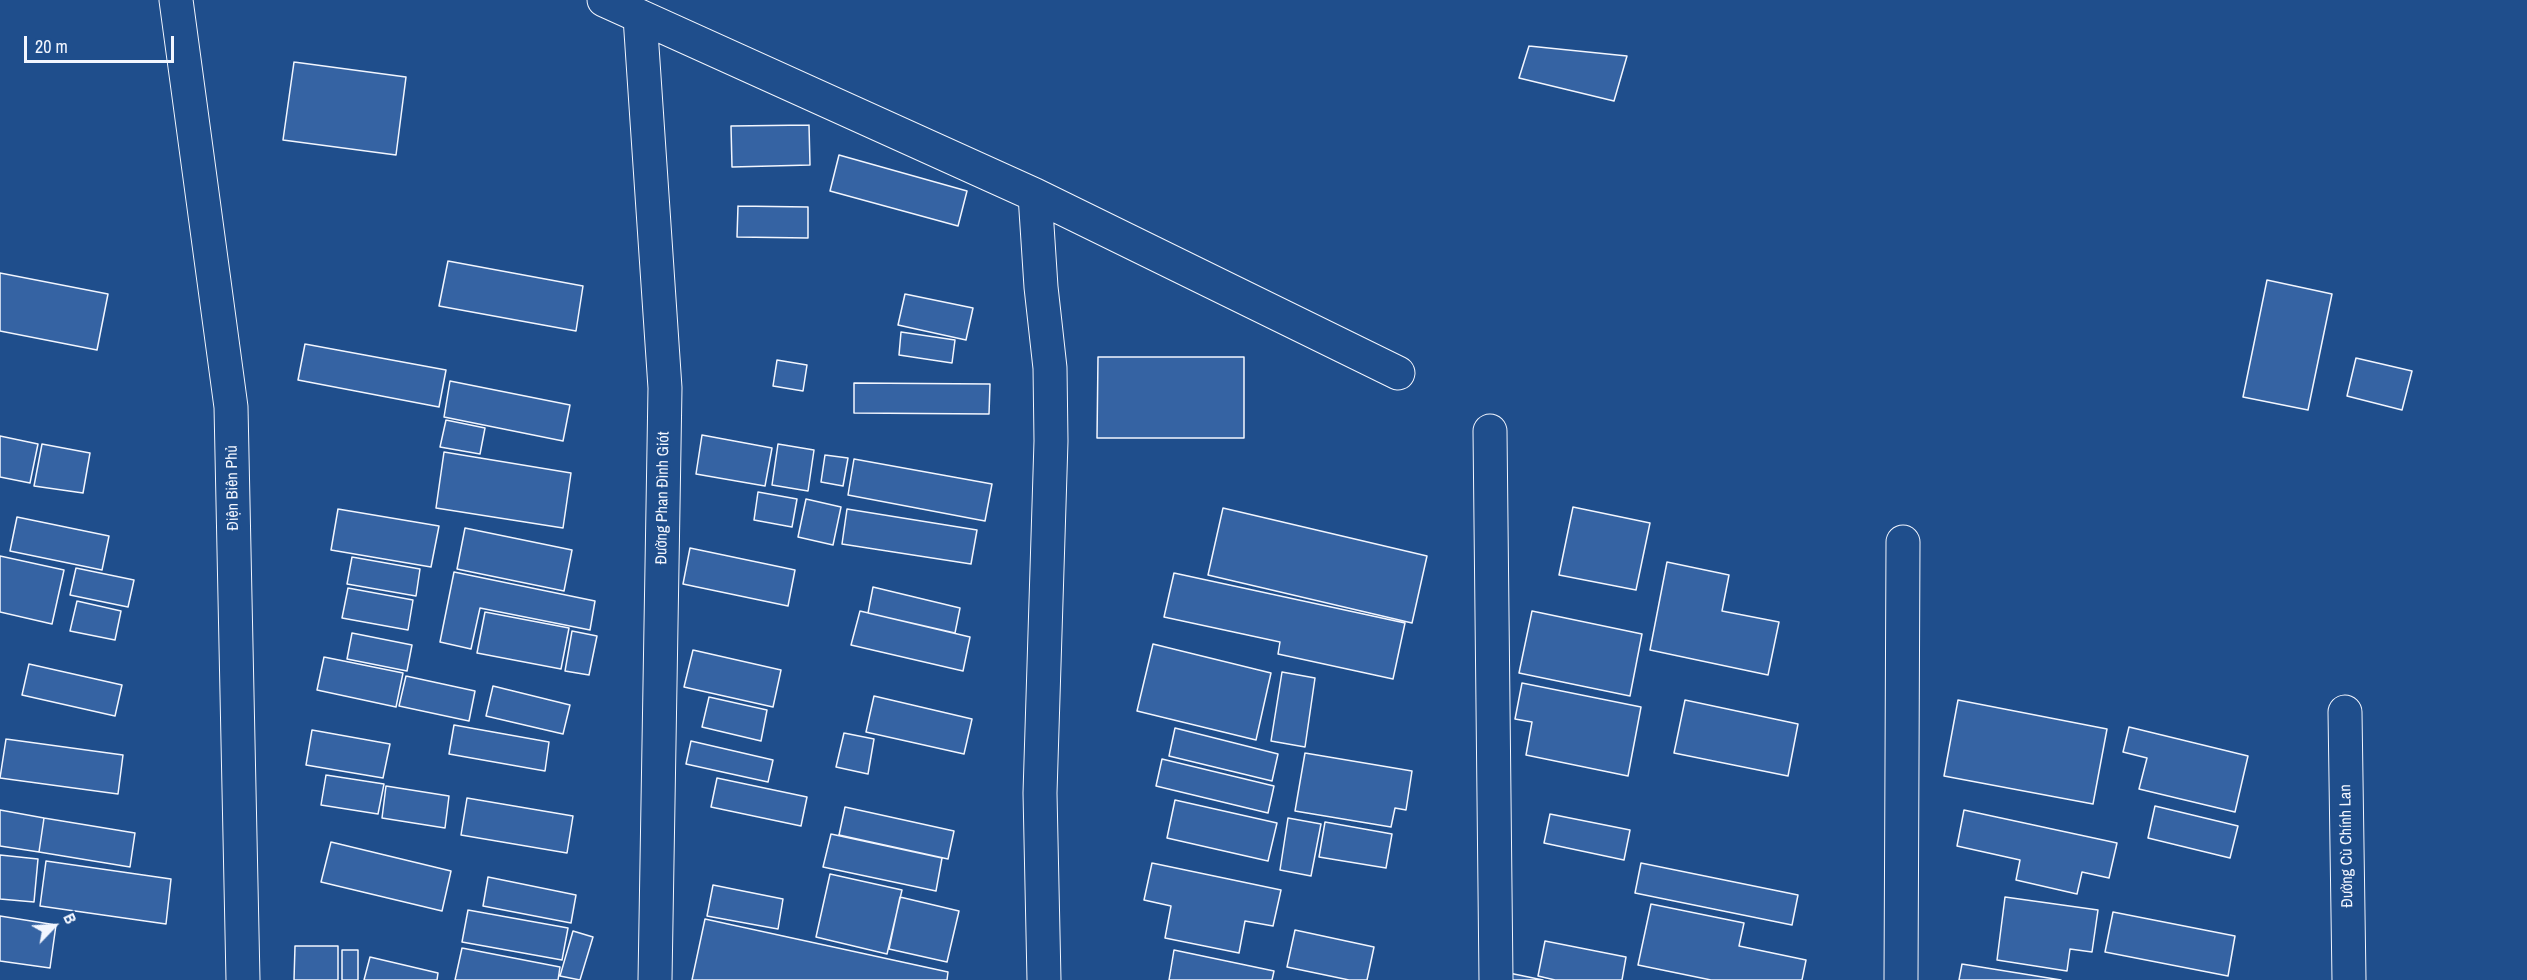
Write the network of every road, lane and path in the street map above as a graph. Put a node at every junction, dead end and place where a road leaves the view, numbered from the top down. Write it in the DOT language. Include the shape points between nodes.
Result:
graph roads {
  1 [pos="176,0"];
  2 [pos="604,0"];
  3 [pos="640,17"];
  4 [pos="1035,195"];
  5 [pos="1398,374"];
  6 [pos="1490,431"];
  7 [pos="1903,542"];
  8 [pos="2345,712"];
  9 [pos="243,980"];
  10 [pos="656,980"];
  11 [pos="1044,980"];
  12 [pos="1496,980"];
  13 [pos="1902,980"];
  14 [pos="2349,980"];
  1 -- 9 [label="street, Điện Biên Phủ" via="231,407"];
  2 -- 3 [label="street"];
  3 -- 4 [label="street"];
  3 -- 10 [label="street, Đường Phan Đình Giót" via="664,388"];
  4 -- 5 [label="street"];
  4 -- 11 [label="street" via="1050,368 1051,441 1040,793"];
  6 -- 12 [label="street"];
  7 -- 13 [label="street"];
  8 -- 14 [label="street, Đường Cù Chính Lan"];
}
